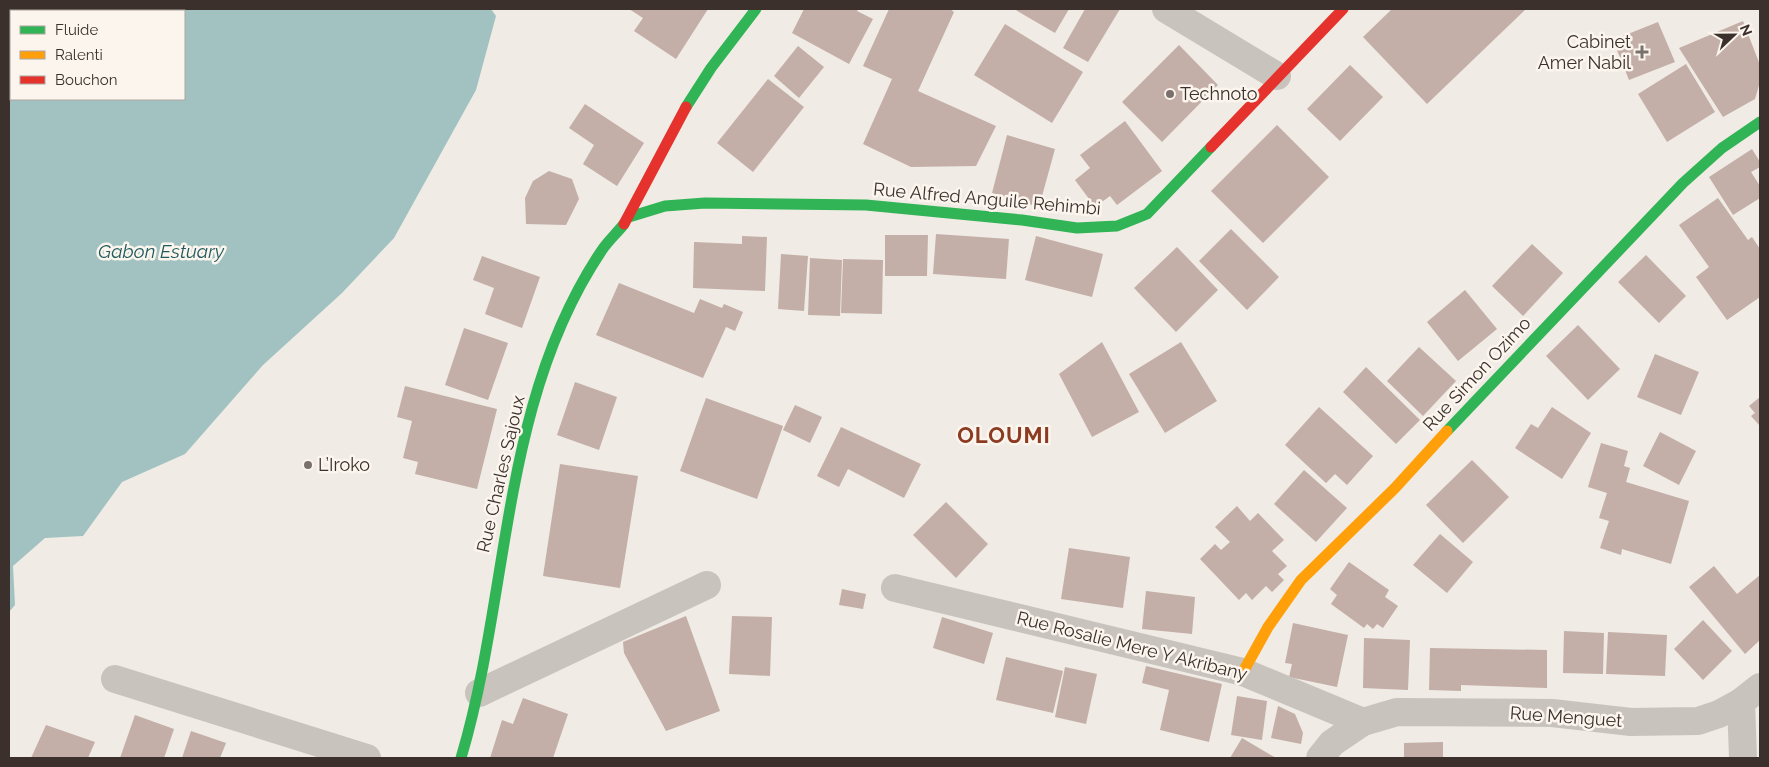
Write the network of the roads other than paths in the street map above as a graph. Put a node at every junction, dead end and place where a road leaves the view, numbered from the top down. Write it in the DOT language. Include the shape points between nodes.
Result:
graph roads {
  1 [pos="756,9"];
  2 [pos="1166,9"];
  3 [pos="1343,9"];
  4 [pos="1277,76"];
  5 [pos="1760,122"];
  6 [pos="630,217"];
  7 [pos="707,585"];
  8 [pos="895,588"];
  9 [pos="1244,672"];
  10 [pos="115,680"];
  11 [pos="479,693"];
  12 [pos="1751,694"];
  13 [pos="1363,722"];
  14 [pos="367,758"];
  15 [pos="461,758"];
  16 [pos="1320,758"];
  17 [pos="1743,758"];
  1 -- 6 [label="street, Rue Charles Sajoux" via="673,129"];
  2 -- 4 [label="street"];
  3 -- 4 [label="street, Rue Alfred Anguile Rehimbi"];
  4 -- 6 [label="street, Rue Alfred Anguile Rehimbi" via="1148,214 1117,226 1077,228 942,212 805,204 705,203 665,206"];
  5 -- 9 [label="street, Rue Simon Ozimo" via="1722,148 1683,183 1395,488 1301,580 1268,627"];
  6 -- 11 [label="street, Rue Charles Sajoux" via="602,250 576,295 554,343 534,403 516,474"];
  7 -- 11 [label="street"];
  8 -- 9 [label="street, Rue Rosalie Mere Y Akribany"];
  9 -- 13 [label="street, Rue Rosalie Mere Y Akribany"];
  10 -- 14 [label="street"];
  11 -- 15 [label="street, Rue Charles Sajoux"];
  12 -- 13 [label="street, Rue Menguet" via="1719,714 1698,721 1631,722 1552,714 1441,711 1398,712"];
  12 -- 17 [label="street"];
  13 -- 16 [label="street, Rue Menguet" via="1332,742"];
}
